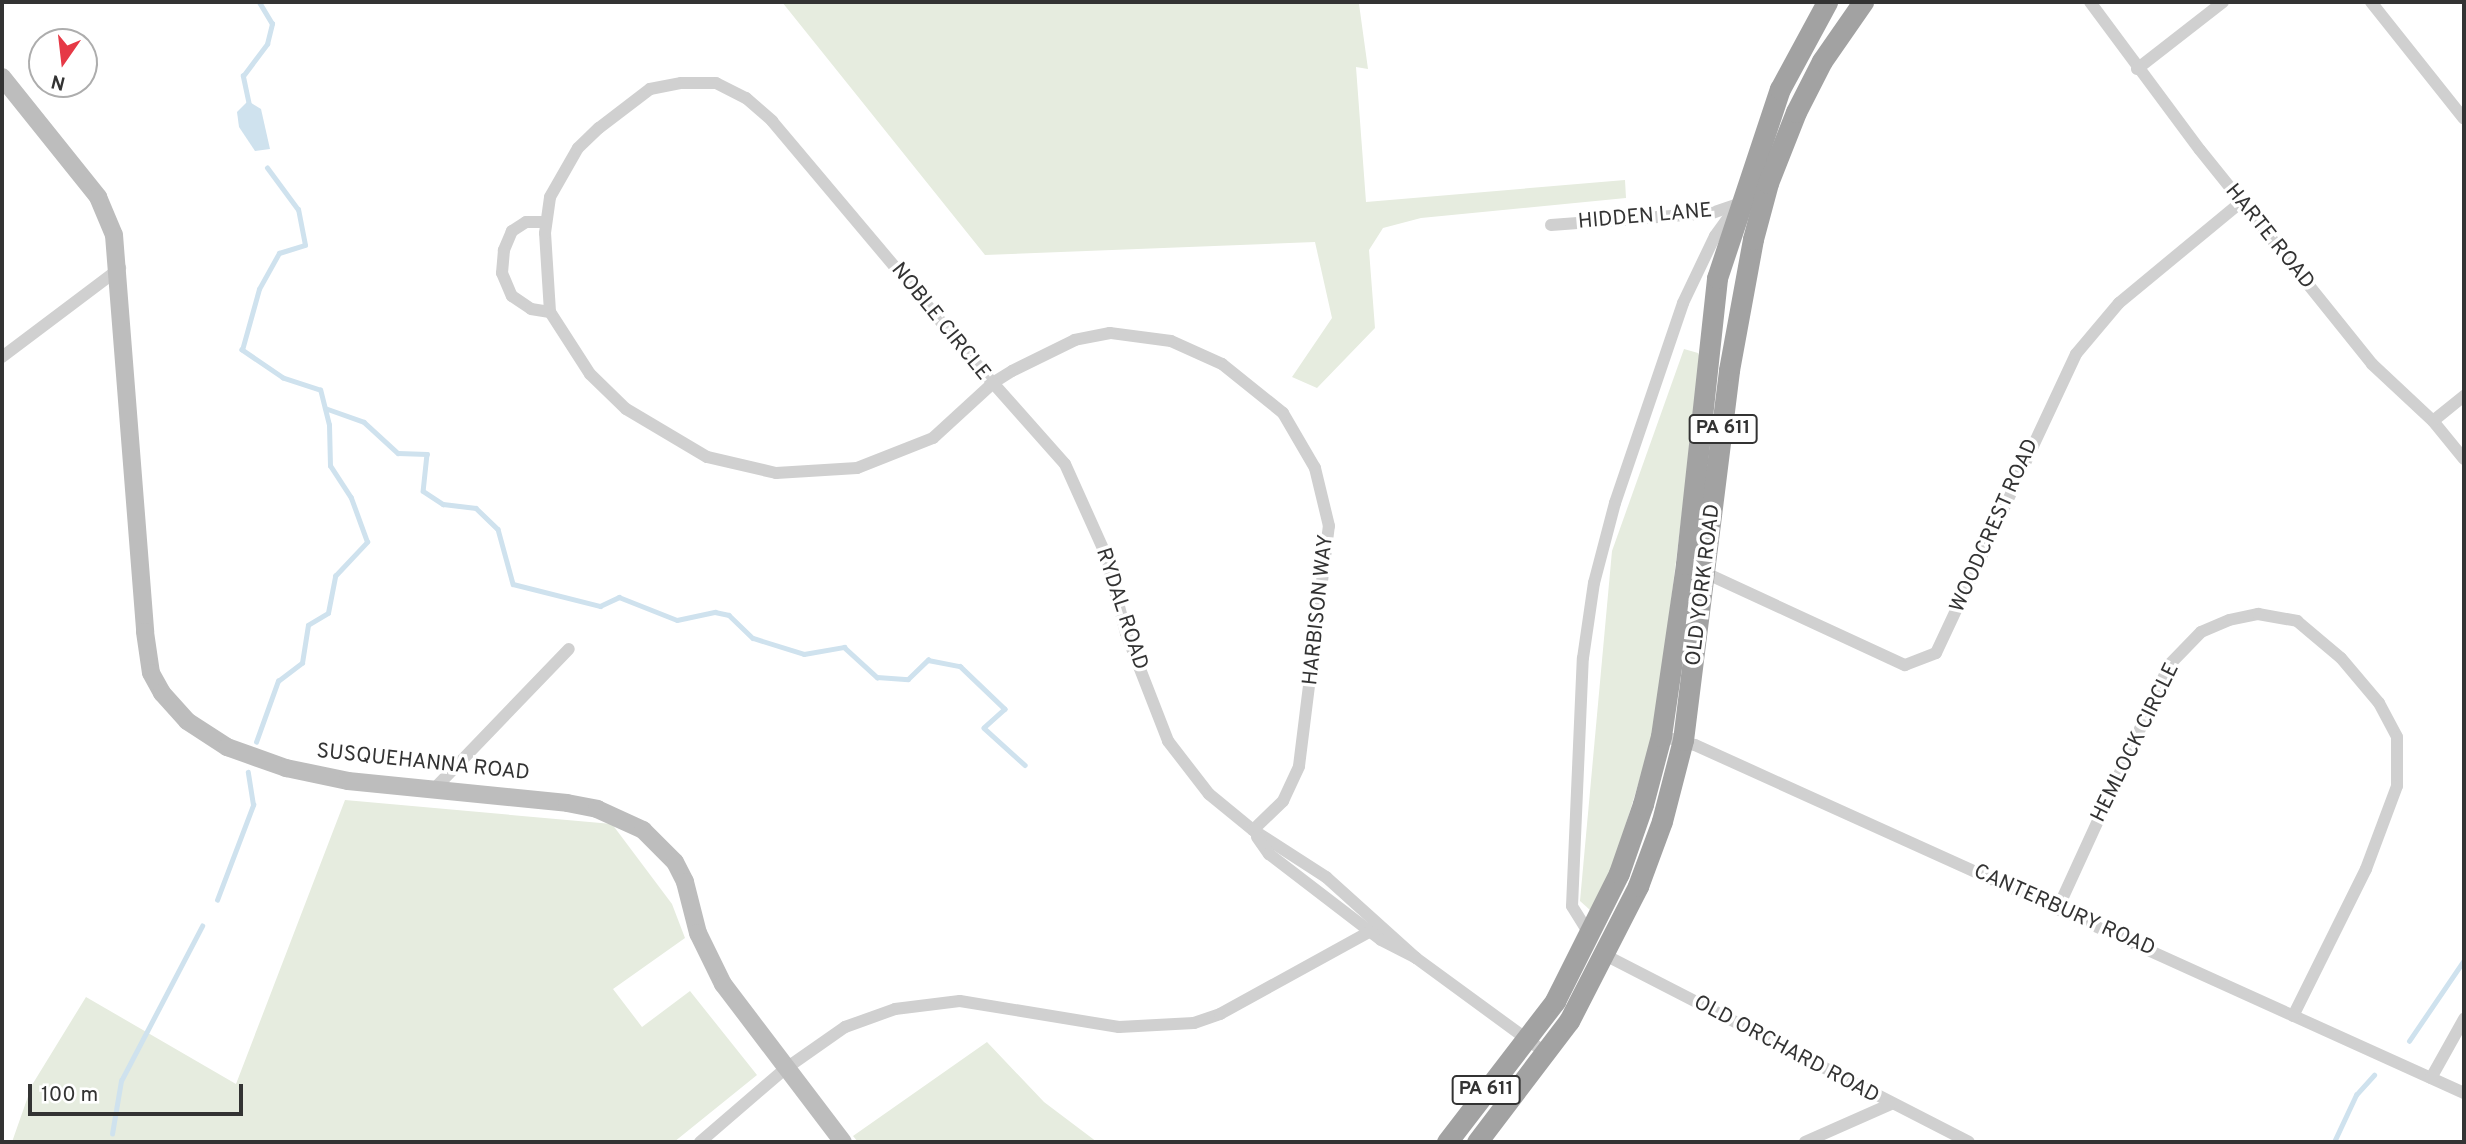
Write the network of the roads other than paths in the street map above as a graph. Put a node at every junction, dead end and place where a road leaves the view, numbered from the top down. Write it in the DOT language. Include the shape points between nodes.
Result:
graph roads {
  1 [pos="1827,2"];
  2 [pos="1863,2"];
  3 [pos="2090,2"];
  4 [pos="2223,2"];
  5 [pos="2371,2"];
  6 [pos="2137,69"];
  7 [pos="2,77"];
  8 [pos="2464,119"];
  9 [pos="2241,202"];
  10 [pos="1739,204"];
  11 [pos="546,222"];
  12 [pos="1551,225"];
  13 [pos="120,268"];
  14 [pos="550,312"];
  15 [pos="2,357"];
  16 [pos="993,383"];
  17 [pos="2464,396"];
  18 [pos="2433,421"];
  19 [pos="2464,459"];
  20 [pos="1686,564"];
  21 [pos="1707,574"];
  22 [pos="569,649"];
  23 [pos="1661,736"];
  24 [pos="1683,740"];
  25 [pos="438,786"];
  26 [pos="1253,830"];
  27 [pos="1343,891"];
  28 [pos="1332,903"];
  29 [pos="2058,908"];
  30 [pos="1369,932"];
  31 [pos="1590,936"];
  32 [pos="1605,955"];
  33 [pos="1416,958"];
  34 [pos="2293,1016"];
  35 [pos="2464,1019"];
  36 [pos="1526,1038"];
  37 [pos="1546,1053"];
  38 [pos="785,1069"];
  39 [pos="2431,1078"];
  40 [pos="2464,1093"];
  41 [pos="1891,1104"];
  42 [pos="699,1142"];
  43 [pos="843,1142"];
  44 [pos="1447,1142"];
  45 [pos="1477,1142"];
  46 [pos="1805,1142"];
  47 [pos="1969,1142"];
  1 -- 10 [label="highway, OLD YORK ROAD / PA 611" via="1780,89"];
  2 -- 21 [label="highway, OLD YORK ROAD / PA 611" via="1822,61 1768,183 1740,293"];
  3 -- 6 [label="street, HARTE ROAD"];
  4 -- 6 [label="street"];
  5 -- 8 [label="street"];
  6 -- 9 [label="street, HARTE ROAD"];
  7 -- 13 [label="main road, SUSQUEHANNA ROAD" via="98,197 114,234"];
  9 -- 18 [label="street, HARTE ROAD" via="2372,364"];
  9 -- 21 [label="street, WOODCREST ROAD" via="2119,303 2076,354 1936,653 1905,665"];
  10 -- 12 [label="street, HIDDEN LANE" via="1712,213"];
  10 -- 20 [label="highway, OLD YORK ROAD / PA 611" via="1717,278"];
  10 -- 31 [label="street" via="1715,236 1683,303 1615,503 1594,583 1583,658 1572,906"];
  11 -- 14 [label="street, NOBLE CIRCLE"];
  11 -- 14 [label="street" via="526,222 512,231 502,273 512,296 531,309"];
  11 -- 16 [label="street, NOBLE CIRCLE" via="550,197 560,178 578,148 599,128 650,89 716,83 746,98 772,121"];
  13 -- 15 [label="street"];
  13 -- 25 [label="main road, SUSQUEHANNA ROAD" via="145,632 152,673 162,693 187,721 228,747 286,768 348,781"];
  14 -- 16 [label="street, NOBLE CIRCLE" via="590,374 626,409 706,457 737,467 813,474 857,468 933,438"];
  16 -- 26 [label="street, RYDAL ROAD" via="1065,464 1105,553 1126,633 1168,741 1209,794"];
  16 -- 26 [label="street, HARBISON WAY" via="1075,340 1110,333 1171,341 1222,364 1283,413 1315,468 1329,526 1299,766 1283,801"];
  17 -- 18 [label="street"];
  18 -- 19 [label="street, HARTE ROAD"];
  20 -- 21 [label="street, WOODCREST ROAD"];
  20 -- 23 [label="highway, OLD YORK ROAD / PA 611"];
  21 -- 24 [label="highway, OLD YORK ROAD / PA 611"];
  22 -- 25 [label="street"];
  23 -- 24 [label="street, CANTERBURY ROAD"];
  23 -- 31 [label="highway, OLD YORK ROAD / PA 611" via="1627,850"];
  24 -- 29 [label="street, CANTERBURY ROAD"];
  24 -- 32 [label="highway, OLD YORK ROAD / PA 611" via="1662,821"];
  25 -- 38 [label="main road, SUSQUEHANNA ROAD" via="597,808 643,830 675,862 707,956"];
  26 -- 27 [label="street, RYDAL ROAD"];
  26 -- 28 [label="street, RYDAL ROAD" via="1269,854"];
  27 -- 28 [label="street"];
  27 -- 33 [label="street, RYDAL ROAD"];
  28 -- 30 [label="street, RYDAL ROAD"];
  29 -- 34 [label="street, CANTERBURY ROAD"];
  29 -- 34 [label="street, HEMLOCK CIRCLE" via="2169,665 2202,632 2229,620 2258,614 2297,621 2341,658 2379,703 2397,737 2397,786 2366,869"];
  30 -- 33 [label="street, RYDAL ROAD"];
  30 -- 38 [label="street" via="1220,1014 1194,1023 1119,1027 960,1001 895,1009 845,1027"];
  31 -- 36 [label="highway, OLD YORK ROAD / PA 611" via="1555,1001"];
  32 -- 37 [label="highway, OLD YORK ROAD / PA 611"];
  32 -- 41 [label="street, OLD ORCHARD ROAD"];
  33 -- 36 [label="street, RYDAL ROAD"];
  34 -- 39 [label="street, CANTERBURY ROAD"];
  35 -- 39 [label="street"];
  36 -- 37 [label="street, RYDAL ROAD"];
  36 -- 44 [label="highway, OLD YORK ROAD / PA 611"];
  37 -- 45 [label="highway, OLD YORK ROAD / PA 611"];
  38 -- 42 [label="street"];
  38 -- 43 [label="main road, SUSQUEHANNA ROAD"];
  39 -- 40 [label="street, CANTERBURY ROAD"];
  41 -- 46 [label="street"];
  41 -- 47 [label="street, OLD ORCHARD ROAD"];
}
